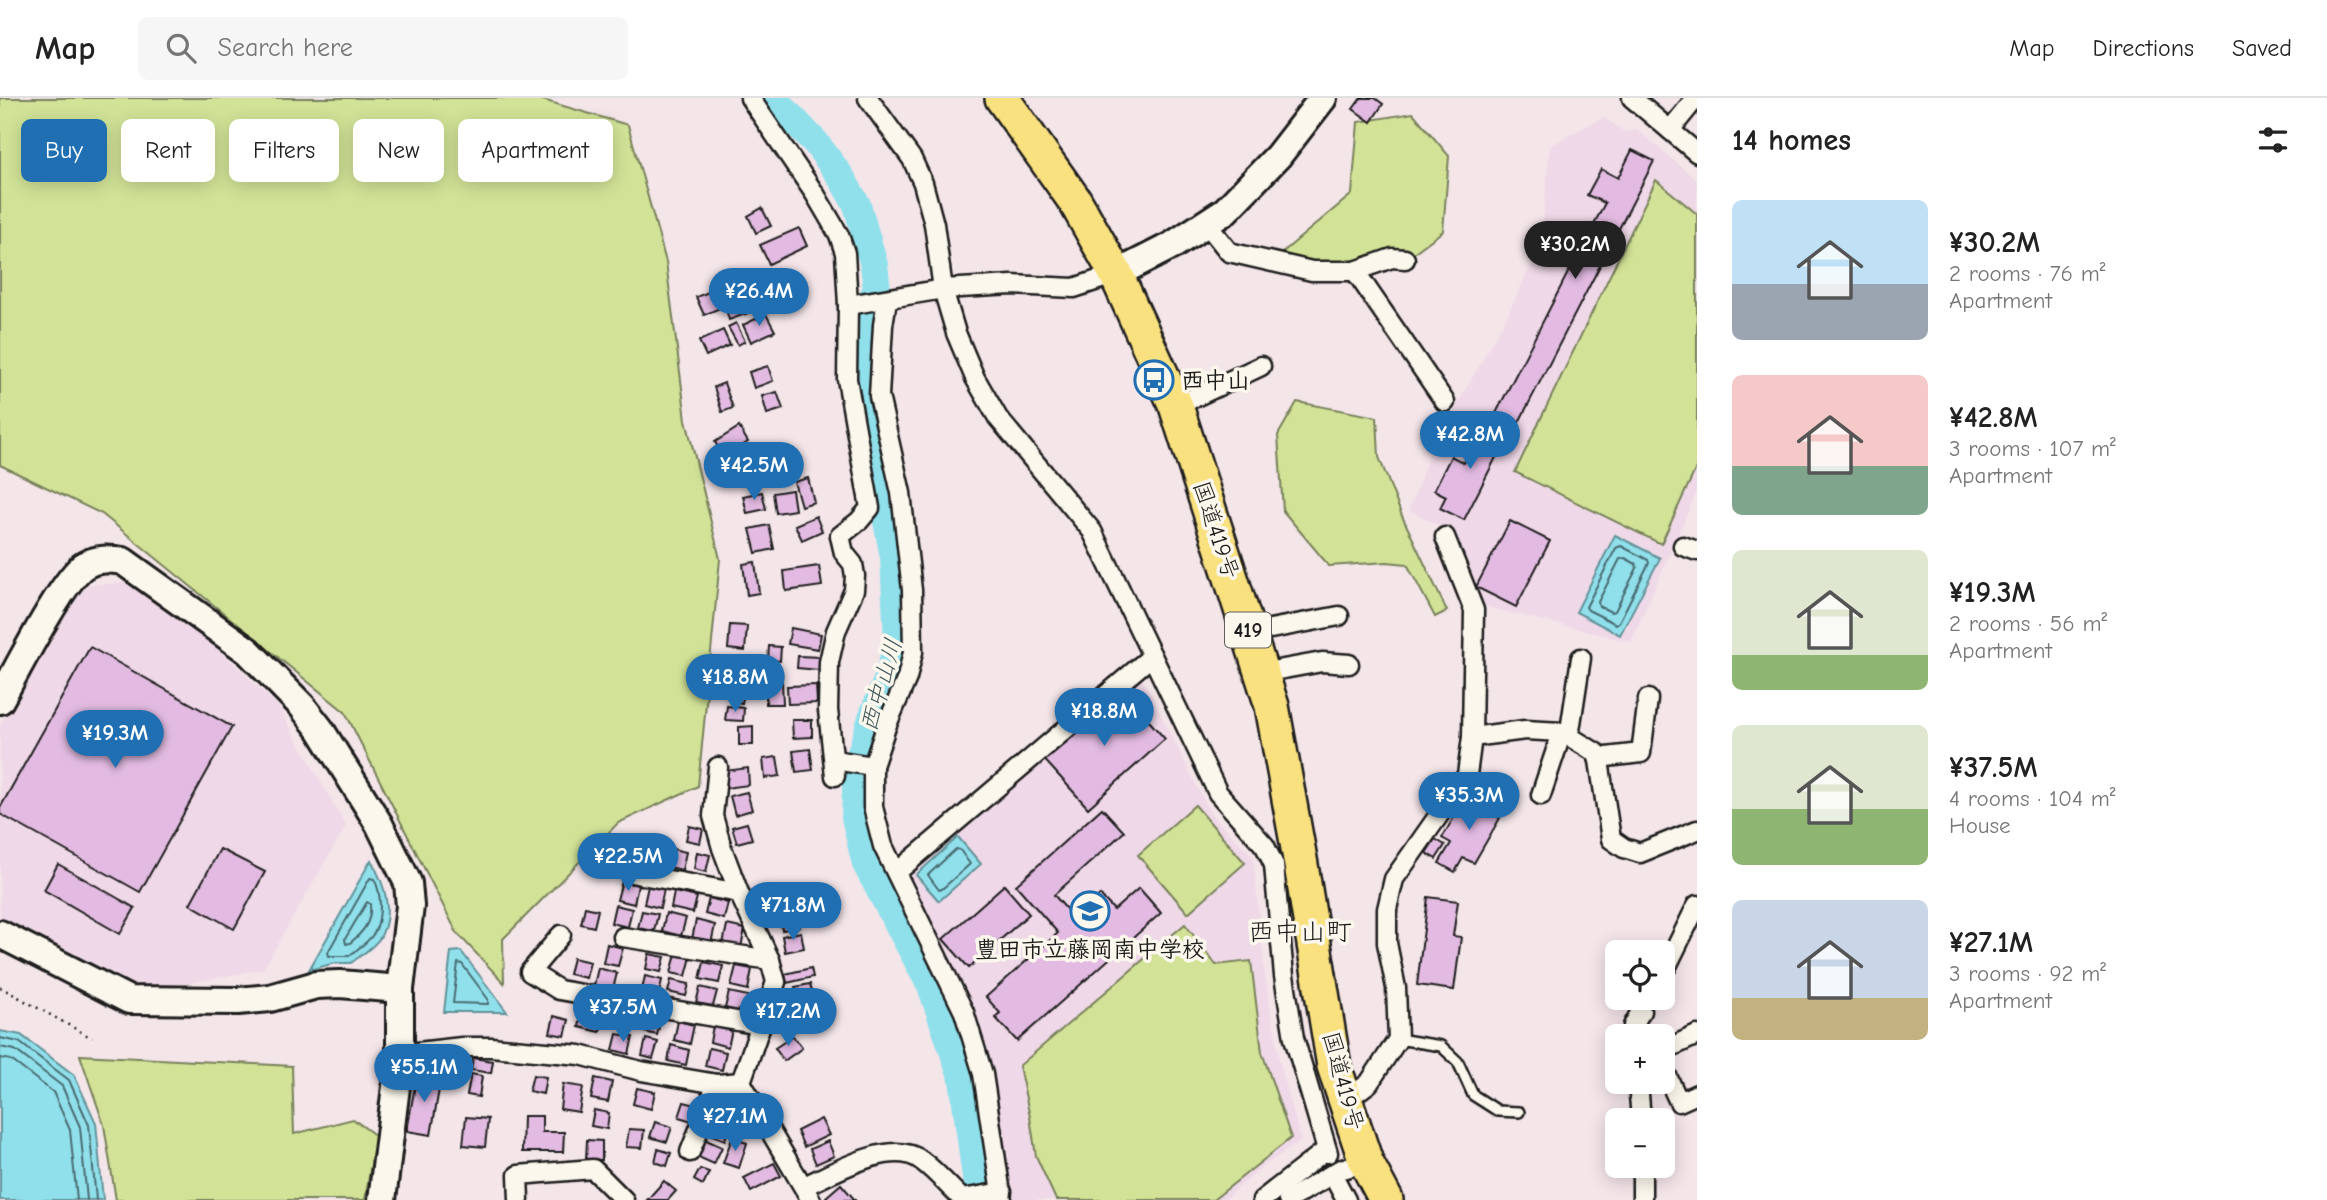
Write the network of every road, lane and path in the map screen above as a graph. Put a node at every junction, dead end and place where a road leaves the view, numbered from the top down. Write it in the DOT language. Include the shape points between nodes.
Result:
graph roads {
  1 [pos="750,98"];
  2 [pos="868,98"];
  3 [pos="1002,98"];
  4 [pos="1323,98"];
  5 [pos="1632,98"];
  6 [pos="1696,98"];
  7 [pos="1670,130"];
  8 [pos="1697,153"];
  9 [pos="1206,223"];
  10 [pos="1405,259"];
  11 [pos="1355,271"];
  12 [pos="1116,274"];
  13 [pos="943,289"];
  14 [pos="883,300"];
  15 [pos="848,305"];
  16 [pos="1261,366"];
  17 [pos="1445,402"];
  18 [pos="1177,406"];
  19 [pos="1445,537"];
  20 [pos="1339,615"];
  21 [pos="1249,633"];
  22 [pos="1152,656"];
  23 [pos="1581,658"];
  24 [pos="1349,664"];
  25 [pos="1262,673"];
  26 [pos="0,699"];
  27 [pos="1648,699"];
  28 [pos="1565,734"];
  29 [pos="1472,737"];
  30 [pos="1598,758"];
  31 [pos="870,765"];
  32 [pos="718,767"];
  33 [pos="1541,795"];
  34 [pos="1697,830"];
  35 [pos="897,872"];
  36 [pos="631,873"];
  37 [pos="739,892"];
  38 [pos="1697,905"];
  39 [pos="0,934"];
  40 [pos="561,935"];
  41 [pos="623,937"];
  42 [pos="1675,950"];
  43 [pos="770,960"];
  44 [pos="0,987"];
  45 [pos="400,989"];
  46 [pos="1641,1011"];
  47 [pos="1634,1024"];
  48 [pos="760,1025"];
  49 [pos="1697,1035"];
  50 [pos="92,1038"];
  51 [pos="1398,1039"];
  52 [pos="1675,1045"];
  53 [pos="400,1054"];
  54 [pos="741,1082"];
  55 [pos="717,1084"];
  56 [pos="1675,1093"];
  57 [pos="1697,1094"];
  58 [pos="1345,1101"];
  59 [pos="1519,1112"];
  60 [pos="690,1152"];
  61 [pos="1366,1162"];
  62 [pos="1642,1178"];
  63 [pos="1337,1183"];
  64 [pos="807,1193"];
  65 [pos="999,1195"];
  66 [pos="966,1199"];
  67 [pos="382,1200"];
  68 [pos="519,1200"];
  69 [pos="625,1200"];
  70 [pos="1262,1200"];
  71 [pos="1288,1200"];
  72 [pos="1346,1200"];
  73 [pos="1386,1200"];
  74 [pos="1642,1200"];
  1 -- 15 [label="street" via="839,235 847,267"];
  2 -- 13 [label="street" via="912,159 923,183"];
  3 -- 12 [label="highway, 国道419号 / 419" via="1075,201"];
  4 -- 9 [label="street" via="1278,156 1225,211"];
  5 -- 7 [label="street"];
  6 -- 7 [label="street"];
  7 -- 8 [label="street"];
  9 -- 11 [label="street" via="1229,252 1312,271"];
  9 -- 12 [label="street"];
  10 -- 11 [label="street" via="1392,258"];
  11 -- 17 [label="street"];
  12 -- 13 [label="street" via="1074,288"];
  12 -- 18 [label="highway, 国道419号 / 419"];
  13 -- 14 [label="street"];
  13 -- 22 [label="street" via="975,378 998,418 1092,531"];
  14 -- 15 [label="street"];
  14 -- 31 [label="street" via="879,396 901,493 912,590 913,652 907,678"];
  15 -- 31 [label="street" via="847,379 870,508 840,536 855,576 829,662 828,710 837,766"];
  16 -- 18 [label="street"];
  18 -- 21 [label="highway, 国道419号 / 419"];
  19 -- 29 [label="street" via="1474,610"];
  20 -- 21 [label="street"];
  21 -- 25 [label="highway, 国道419号 / 419"];
  22 -- 35 [label="street"];
  22 -- 70 [label="street" via="1218,793 1265,846 1274,865 1294,1038 1327,1152"];
  23 -- 28 [label="street"];
  24 -- 25 [label="street" via="1322,662"];
  25 -- 58 [label="highway, 国道419号 / 419" via="1272,706 1334,1066"];
  26 -- 45 [label="street" via="64,589 78,570 97,560 122,561 248,650 320,729 379,824 408,883 410,906"];
  27 -- 30 [label="street" via="1640,753"];
  28 -- 29 [label="street" via="1525,730"];
  28 -- 30 [label="street"];
  28 -- 33 [label="street"];
  29 -- 51 [label="street" via="1467,775 1394,879 1387,909 1387,943 1396,988"];
  30 -- 34 [label="street" via="1611,839 1617,844 1640,853"];
  31 -- 35 [label="street" via="873,807 883,846"];
  32 -- 37 [label="street" via="713,816"];
  35 -- 65 [label="street" via="964,1012 983,1074"];
  36 -- 37 [label="street"];
  37 -- 43 [label="street"];
  38 -- 42 [label="street"];
  39 -- 45 [label="street" via="129,1000 238,1001 340,984"];
  40 -- 48 [label="street" via="530,972 559,990"];
  41 -- 43 [label="street"];
  43 -- 48 [label="street" via="776,982"];
  44 -- 50 [label="path"];
  45 -- 53 [label="street"];
  46 -- 47 [label="street"];
  48 -- 54 [label="street"];
  49 -- 52 [label="street"];
  51 -- 58 [label="street" via="1369,1083"];
  51 -- 59 [label="lane" via="1441,1046 1458,1062 1473,1095 1498,1111"];
  53 -- 55 [label="street" via="482,1047 580,1055"];
  53 -- 67 [label="street"];
  54 -- 55 [label="street"];
  54 -- 64 [label="street"];
  55 -- 60 [label="street"];
  56 -- 57 [label="street" via="1679,1102"];
  58 -- 61 [label="highway, 国道419号 / 419"];
  61 -- 71 [label="street" via="1339,1170"];
  61 -- 73 [label="highway, 国道419号 / 419"];
  62 -- 74 [label="street"];
  63 -- 72 [label="street"];
  64 -- 66 [label="street" via="876,1155 901,1152 920,1159"];
  65 -- 66 [label="street"];
  68 -- 69 [label="street" via="518,1175 593,1169"];
}
